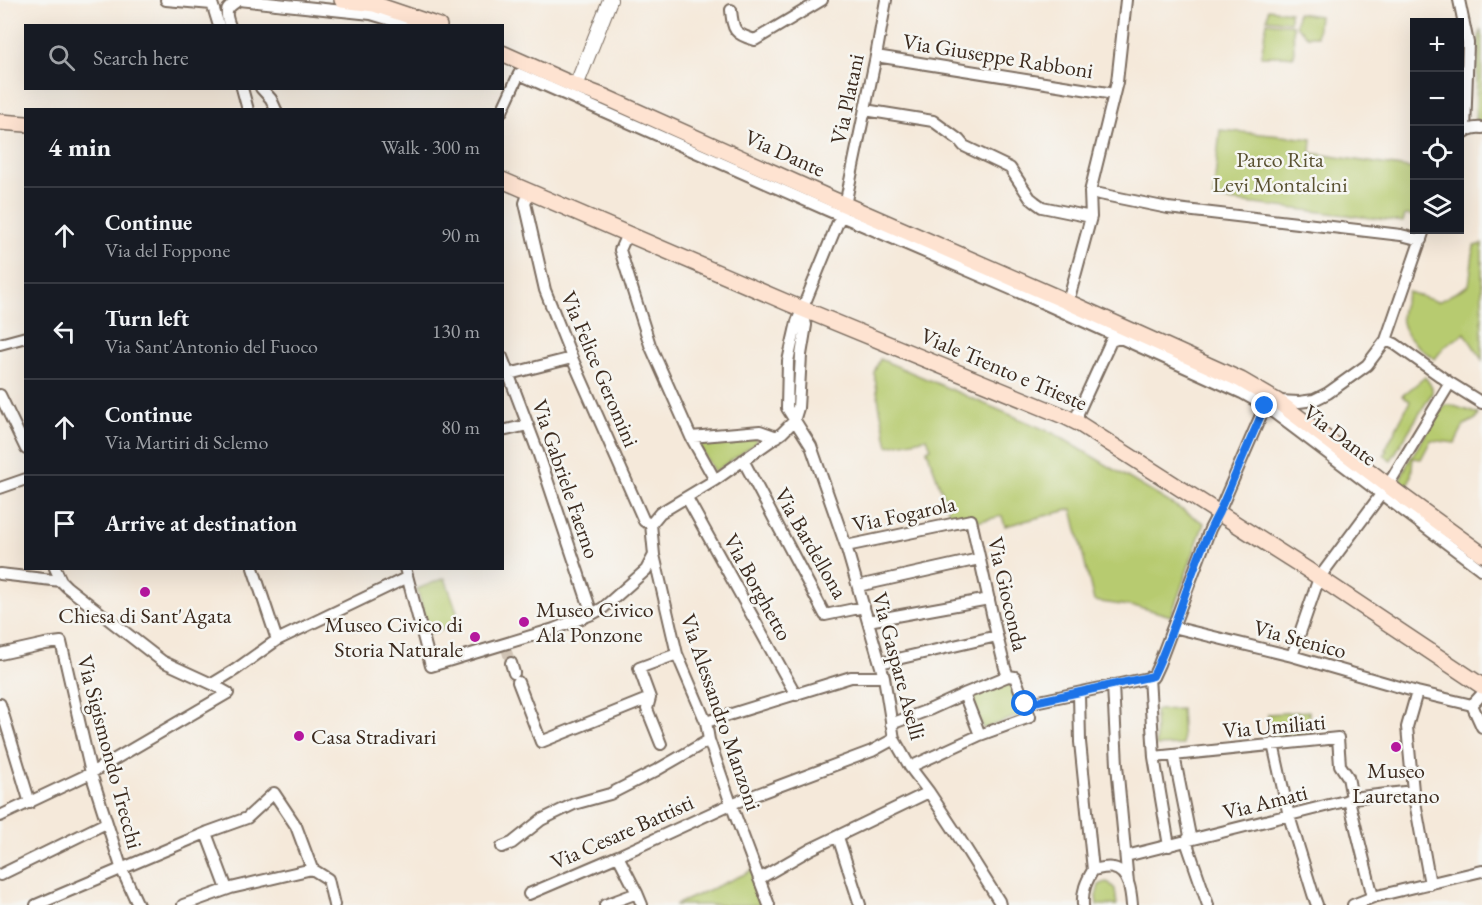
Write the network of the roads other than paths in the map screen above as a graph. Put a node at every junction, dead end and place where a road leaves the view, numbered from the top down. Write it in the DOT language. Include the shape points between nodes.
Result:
graph roads {
  1 [pos="166,0"];
  2 [pos="342,0"];
  3 [pos="610,0"];
  4 [pos="822,0"];
  5 [pos="886,0"];
  6 [pos="1126,0"];
  7 [pos="1459,0"];
  8 [pos="185,1"];
  9 [pos="211,2"];
  10 [pos="311,4"];
  11 [pos="731,10"];
  12 [pos="218,24"];
  13 [pos="229,24"];
  14 [pos="434,24"];
  15 [pos="504,54"];
  16 [pos="876,56"];
  17 [pos="534,67"];
  18 [pos="519,74"];
  19 [pos="576,85"];
  20 [pos="243,90"];
  21 [pos="263,90"];
  22 [pos="1114,94"];
  23 [pos="247,108"];
  24 [pos="275,108"];
  25 [pos="503,108"];
  26 [pos="865,110"];
  27 [pos="0,122"];
  28 [pos="24,124"];
  29 [pos="1463,126"];
  30 [pos="1482,128"];
  31 [pos="1464,133"];
  32 [pos="504,181"];
  33 [pos="529,192"];
  34 [pos="1090,192"];
  35 [pos="842,210"];
  36 [pos="1091,217"];
  37 [pos="633,235"];
  38 [pos="1423,235"];
  39 [pos="975,261"];
  40 [pos="958,266"];
  41 [pos="1021,281"];
  42 [pos="1032,298"];
  43 [pos="1068,302"];
  44 [pos="802,309"];
  45 [pos="1104,331"];
  46 [pos="24,338"];
  47 [pos="1119,338"];
  48 [pos="1386,340"];
  49 [pos="0,344"];
  50 [pos="1166,345"];
  51 [pos="1143,348"];
  52 [pos="572,358"];
  53 [pos="504,363"];
  54 [pos="508,374"];
  55 [pos="1450,383"];
  56 [pos="2,402"];
  57 [pos="1482,403"];
  58 [pos="1271,404"];
  59 [pos="1072,420"];
  60 [pos="794,421"];
  61 [pos="528,425"];
  62 [pos="504,430"];
  63 [pos="23,436"];
  64 [pos="777,436"];
  65 [pos="691,437"];
  66 [pos="743,460"];
  67 [pos="24,480"];
  68 [pos="715,480"];
  69 [pos="0,488"];
  70 [pos="1385,490"];
  71 [pos="687,498"];
  72 [pos="1219,512"];
  73 [pos="971,520"];
  74 [pos="651,524"];
  75 [pos="1432,532"];
  76 [pos="1453,533"];
  77 [pos="846,546"];
  78 [pos="1482,554"];
  79 [pos="654,555"];
  80 [pos="980,559"];
  81 [pos="56,570"];
  82 [pos="255,570"];
  83 [pos="405,570"];
  84 [pos="1482,570"];
  85 [pos="0,574"];
  86 [pos="1319,578"];
  87 [pos="61,580"];
  88 [pos="407,580"];
  89 [pos="858,586"];
  90 [pos="989,599"];
  91 [pos="864,607"];
  92 [pos="592,614"];
  93 [pos="868,621"];
  94 [pos="1173,627"];
  95 [pos="997,636"];
  96 [pos="276,640"];
  97 [pos="0,654"];
  98 [pos="677,654"];
  99 [pos="1293,657"];
  100 [pos="880,663"];
  101 [pos="514,672"];
  102 [pos="884,676"];
  103 [pos="1008,676"];
  104 [pos="1149,677"];
  105 [pos="212,684"];
  106 [pos="1113,685"];
  107 [pos="1482,686"];
  108 [pos="1417,692"];
  109 [pos="1079,693"];
  110 [pos="964,694"];
  111 [pos="1482,694"];
  112 [pos="796,695"];
  113 [pos="650,698"];
  114 [pos="0,704"];
  115 [pos="1025,704"];
  116 [pos="1472,705"];
  117 [pos="706,722"];
  118 [pos="891,724"];
  119 [pos="1482,727"];
  120 [pos="980,735"];
  121 [pos="894,739"];
  122 [pos="709,740"];
  123 [pos="661,744"];
  124 [pos="1274,744"];
  125 [pos="1174,755"];
  126 [pos="1154,757"];
  127 [pos="910,767"];
  128 [pos="91,772"];
  129 [pos="1413,791"];
  130 [pos="929,792"];
  131 [pos="1350,799"];
  132 [pos="30,803"];
  133 [pos="731,804"];
  134 [pos="0,816"];
  135 [pos="1289,816"];
  136 [pos="106,823"];
  137 [pos="206,832"];
  138 [pos="838,837"];
  139 [pos="1186,841"];
  140 [pos="1169,846"];
  141 [pos="502,847"];
  142 [pos="618,856"];
  143 [pos="1126,856"];
  144 [pos="312,869"];
  145 [pos="122,870"];
  146 [pos="1093,870"];
  147 [pos="1482,871"];
  148 [pos="0,875"];
  149 [pos="759,879"];
  150 [pos="1128,883"];
  151 [pos="1430,884"];
  152 [pos="227,889"];
  153 [pos="637,893"];
  154 [pos="529,894"];
  155 [pos="1378,899"];
  156 [pos="36,905"];
  157 [pos="138,905"];
  158 [pos="183,905"];
  159 [pos="334,905"];
  160 [pos="605,905"];
  161 [pos="642,905"];
  162 [pos="769,905"];
  163 [pos="860,905"];
  164 [pos="1000,905"];
  165 [pos="1083,905"];
  166 [pos="1132,905"];
  167 [pos="1208,905"];
  168 [pos="1317,905"];
  169 [pos="1353,905"];
  1 -- 8 [label="street"];
  2 -- 14 [label="main road" via="374,4"];
  3 -- 19 [label="street"];
  4 -- 11 [label="street" via="755,40 741,36 733,27"];
  5 -- 16 [label="street, Via Platani"];
  6 -- 22 [label="street"];
  7 -- 29 [label="street" via="1468,43"];
  8 -- 9 [label="street"];
  9 -- 12 [label="street"];
  10 -- 13 [label="street" via="239,0 226,11"];
  10 -- 14 [label="street" via="401,23"];
  15 -- 17 [label="main road, Via Dante"];
  16 -- 22 [label="street, Via Giuseppe Rabboni"];
  16 -- 26 [label="street, Via Platani"];
  17 -- 18 [label="street"];
  17 -- 19 [label="main road, Via Dante"];
  18 -- 19 [label="street, Via Dante"];
  18 -- 25 [label="street"];
  19 -- 35 [label="main road, Via Dante"];
  20 -- 23 [label="street"];
  21 -- 24 [label="street"];
  22 -- 34 [label="street"];
  26 -- 35 [label="street, Via Platani"];
  26 -- 36 [label="street" via="933,120 964,146 1010,168 1030,198 1042,207"];
  27 -- 28 [label="main road"];
  30 -- 31 [label="street"];
  32 -- 33 [label="main road, Viale Trento e Trieste"];
  33 -- 37 [label="main road, Viale Trento e Trieste"];
  33 -- 52 [label="street, Via Felice Geromini" via="525,203 545,290"];
  34 -- 36 [label="street"];
  34 -- 38 [label="street" via="1168,208"];
  35 -- 39 [label="main road, Via Dante"];
  35 -- 40 [label="street, Via Dante"];
  35 -- 44 [label="street, Via Platani"];
  36 -- 43 [label="street"];
  37 -- 44 [label="main road, Viale Trento e Trieste"];
  37 -- 65 [label="street" via="620,250 650,345"];
  38 -- 48 [label="street"];
  39 -- 40 [label="street"];
  39 -- 41 [label="main road, Via Dante"];
  40 -- 42 [label="street, Via Dante"];
  41 -- 42 [label="street"];
  41 -- 43 [label="main road, Via Dante"];
  42 -- 45 [label="street, Via Dante"];
  43 -- 50 [label="main road, Via Dante"];
  44 -- 59 [label="main road, Viale Trento e Trieste"];
  44 -- 60 [label="street, Via Gaspare Aselli" via="788,361 787,408"];
  45 -- 47 [label="street, Via Dante"];
  45 -- 59 [label="street" via="1106,338 1072,412"];
  46 -- 49 [label="street"];
  47 -- 51 [label="street, Via Dante"];
  47 -- 59 [label="street" via="1111,340"];
  48 -- 55 [label="street"];
  48 -- 58 [label="street" via="1367,365 1328,393 1314,400"];
  50 -- 51 [label="street"];
  50 -- 58 [label="main road, Via Dante" via="1241,380"];
  51 -- 58 [label="street, Via Dante"];
  52 -- 54 [label="street"];
  52 -- 74 [label="street, Via Felice Geromini" via="644,521"];
  53 -- 54 [label="street, Via Gabriele Faerno"];
  54 -- 61 [label="street, Via Gabriele Faerno"];
  55 -- 57 [label="street"];
  55 -- 70 [label="street"];
  56 -- 63 [label="street"];
  58 -- 70 [label="main road, Via Dante"];
  58 -- 72 [label="street"];
  59 -- 72 [label="main road, Viale Trento e Trieste"];
  60 -- 64 [label="street"];
  60 -- 77 [label="street, Via Gaspare Aselli" via="811,446"];
  61 -- 62 [label="street"];
  61 -- 92 [label="street, Via Gabriele Faerno"];
  64 -- 65 [label="street" via="760,431"];
  64 -- 66 [label="street"];
  65 -- 68 [label="street"];
  66 -- 68 [label="street"];
  66 -- 91 [label="street, Via Bardellona" via="825,615"];
  67 -- 69 [label="street"];
  68 -- 71 [label="street"];
  70 -- 75 [label="street, Via Dante"];
  70 -- 76 [label="main road, Via Dante"];
  70 -- 86 [label="street"];
  71 -- 74 [label="street" via="660,513"];
  71 -- 112 [label="street, Via Borghetto"];
  72 -- 86 [label="main road, Viale Trento e Trieste"];
  72 -- 94 [label="street"];
  73 -- 77 [label="street, Via Fogarola"];
  73 -- 80 [label="street, Via Gioconda"];
  74 -- 79 [label="street, Via Felice Geromini"];
  75 -- 76 [label="street"];
  75 -- 84 [label="street, Via Dante"];
  76 -- 78 [label="main road, Via Dante"];
  77 -- 89 [label="street, Via Gaspare Aselli"];
  79 -- 92 [label="street" via="646,570"];
  79 -- 98 [label="street, Via Alessandro Manzoni"];
  80 -- 89 [label="street"];
  80 -- 90 [label="street, Via Gioconda"];
  81 -- 87 [label="street"];
  82 -- 96 [label="street"];
  83 -- 88 [label="street"];
  85 -- 87 [label="street"];
  86 -- 99 [label="street"];
  86 -- 107 [label="main road, Viale Trento e Trieste"];
  87 -- 105 [label="street" via="162,661"];
  88 -- 92 [label="street" via="431,666 505,646"];
  88 -- 96 [label="street"];
  89 -- 91 [label="street, Via Gaspare Aselli"];
  90 -- 93 [label="street"];
  90 -- 95 [label="street, Via Gioconda"];
  91 -- 93 [label="street, Via Gaspare Aselli"];
  93 -- 100 [label="street, Via Gaspare Aselli"];
  94 -- 99 [label="street, Via Stenico"];
  94 -- 104 [label="street" via="1156,670"];
  95 -- 100 [label="street"];
  95 -- 103 [label="street, Via Gioconda"];
  96 -- 105 [label="street"];
  97 -- 128 [label="street, Via Sigismondo Trecchi" via="61,642"];
  98 -- 113 [label="street" via="639,668"];
  98 -- 117 [label="street, Via Alessandro Manzoni"];
  99 -- 108 [label="street, Via Stenico"];
  100 -- 102 [label="street, Via Gaspare Aselli"];
  101 -- 113 [label="street" via="541,742"];
  102 -- 112 [label="street" via="851,676"];
  102 -- 118 [label="street, Via Gaspare Aselli"];
  103 -- 110 [label="street"];
  103 -- 115 [label="street, Via Gioconda" via="1015,677"];
  104 -- 106 [label="street"];
  104 -- 126 [label="street"];
  105 -- 128 [label="street" via="228,693"];
  106 -- 109 [label="street"];
  106 -- 143 [label="street"];
  108 -- 116 [label="street"];
  108 -- 129 [label="street" via="1407,727"];
  109 -- 115 [label="street"];
  109 -- 146 [label="street"];
  110 -- 118 [label="street"];
  110 -- 120 [label="street"];
  111 -- 116 [label="street"];
  112 -- 117 [label="street"];
  113 -- 123 [label="street" via="647,710"];
  114 -- 132 [label="street"];
  115 -- 120 [label="street" via="1030,717"];
  116 -- 119 [label="street"];
  117 -- 122 [label="street, Via Alessandro Manzoni"];
  118 -- 121 [label="street, Via Gaspare Aselli"];
  120 -- 127 [label="street"];
  121 -- 127 [label="street, Via Gaspare Aselli"];
  121 -- 133 [label="street, Via Cesare Battisti"];
  122 -- 133 [label="street, Via Alessandro Manzoni"];
  122 -- 141 [label="street" via="610,794 574,804 541,820"];
  124 -- 125 [label="street, Via Umiliati"];
  124 -- 131 [label="street, Via Umiliati" via="1338,738 1340,765 1348,777"];
  124 -- 135 [label="street"];
  125 -- 126 [label="street, Via Umiliati"];
  125 -- 139 [label="street" via="1190,836"];
  126 -- 140 [label="street"];
  127 -- 130 [label="street, Via Gaspare Aselli"];
  128 -- 132 [label="street"];
  128 -- 136 [label="street, Via Sigismondo Trecchi"];
  129 -- 131 [label="street, Via Amati"];
  129 -- 151 [label="street"];
  130 -- 138 [label="street"];
  130 -- 164 [label="street, Via Gaspare Aselli"];
  131 -- 135 [label="street, Via Amati"];
  131 -- 155 [label="street"];
  132 -- 134 [label="street"];
  133 -- 142 [label="street, Via Cesare Battisti"];
  133 -- 149 [label="street, Via Alessandro Manzoni"];
  135 -- 139 [label="street, Via Amati"];
  135 -- 168 [label="street"];
  136 -- 145 [label="street, Via Sigismondo Trecchi"];
  136 -- 148 [label="street"];
  137 -- 144 [label="street" via="247,818 274,793 296,826"];
  137 -- 145 [label="street"];
  137 -- 152 [label="street"];
  138 -- 149 [label="street"];
  138 -- 163 [label="street"];
  139 -- 140 [label="street, Via Amati"];
  139 -- 167 [label="street"];
  140 -- 143 [label="street, Via Amati"];
  142 -- 153 [label="street"];
  142 -- 154 [label="street, Via Cesare Battisti"];
  143 -- 150 [label="street"];
  144 -- 152 [label="street"];
  144 -- 159 [label="street" via="328,879"];
  145 -- 156 [label="street"];
  145 -- 157 [label="street, Via Sigismondo Trecchi"];
  146 -- 150 [label="street" via="1115,868"];
  146 -- 165 [label="street" via="1084,886"];
  147 -- 151 [label="street"];
  149 -- 162 [label="street, Via Alessandro Manzoni"];
  150 -- 166 [label="street"];
  151 -- 155 [label="street"];
  152 -- 158 [label="street"];
  153 -- 160 [label="street"];
  153 -- 161 [label="street"];
  155 -- 169 [label="street"];
}
